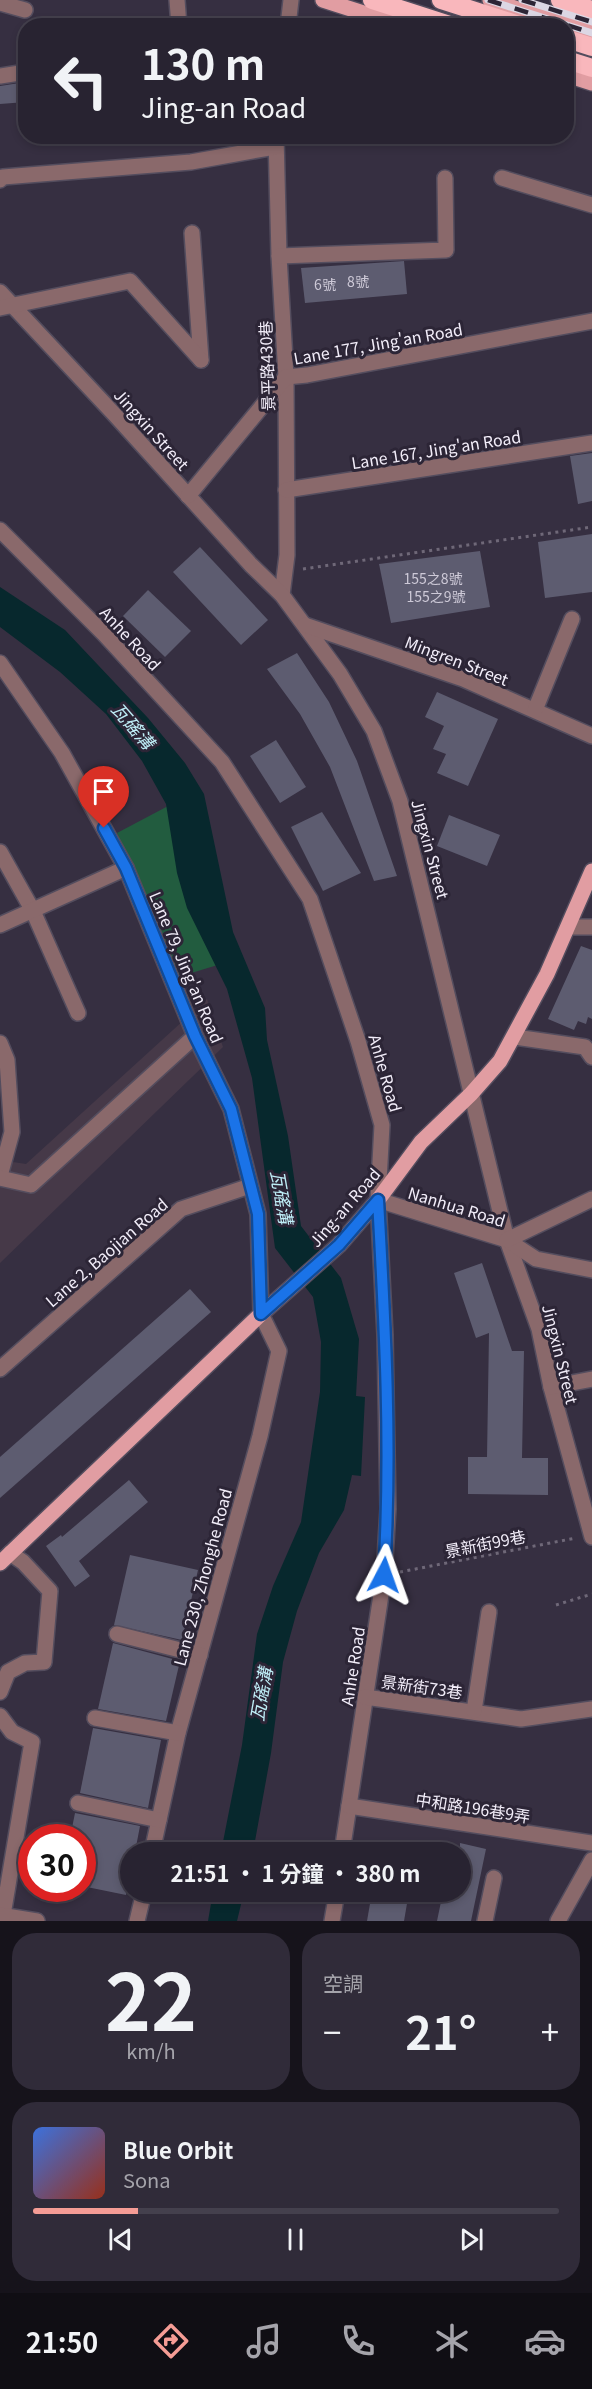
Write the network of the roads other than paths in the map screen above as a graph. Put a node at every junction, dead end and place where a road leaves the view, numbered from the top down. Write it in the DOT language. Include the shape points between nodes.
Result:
graph roads {
  1 [pos="177,0"];
  2 [pos="291,0"];
  3 [pos="323,0"];
  4 [pos="372,0"];
  5 [pos="441,0"];
  6 [pos="490,0"];
  7 [pos="560,0"];
  8 [pos="0,3"];
  9 [pos="25,10"];
  10 [pos="592,10"];
  11 [pos="178,18"];
  12 [pos="289,18"];
  13 [pos="379,18"];
  14 [pos="428,18"];
  15 [pos="497,18"];
  16 [pos="546,18"];
  17 [pos="574,27"];
  18 [pos="592,33"];
  19 [pos="574,41"];
  20 [pos="592,47"];
  21 [pos="574,62"];
  22 [pos="592,68"];
  23 [pos="18,74"];
  24 [pos="0,76"];
  25 [pos="574,77"];
  26 [pos="592,83"];
  27 [pos="267,144"];
  28 [pos="275,144"];
  29 [pos="445,178"];
  30 [pos="502,178"];
  31 [pos="0,180"];
  32 [pos="592,205"];
  33 [pos="192,233"];
  34 [pos="279,256"];
  35 [pos="0,292"];
  36 [pos="7,307"];
  37 [pos="592,321"];
  38 [pos="285,377"];
  39 [pos="592,443"];
  40 [pos="286,490"];
  41 [pos="188,496"];
  42 [pos="0,530"];
  43 [pos="282,595"];
  44 [pos="572,619"];
  45 [pos="305,625"];
  46 [pos="0,663"];
  47 [pos="535,711"];
  48 [pos="592,736"];
  49 [pos="0,852"];
  50 [pos="126,868"];
  51 [pos="592,871"];
  52 [pos="33,911"];
  53 [pos="0,925"];
  54 [pos="568,927"];
  55 [pos="592,927"];
  56 [pos="78,1013"];
  57 [pos="195,1036"];
  58 [pos="515,1037"];
  59 [pos="0,1043"];
  60 [pos="592,1058"];
  61 [pos="471,1094"];
  62 [pos="0,1177"];
  63 [pos="250,1185"];
  64 [pos="592,1199"];
  65 [pos="378,1200"];
  66 [pos="507,1240"];
  67 [pos="592,1270"];
  68 [pos="261,1314"];
  69 [pos="0,1369"];
  70 [pos="592,1379"];
  71 [pos="550,1387"];
  72 [pos="586,1485"];
  73 [pos="592,1536"];
  74 [pos="5,1558"];
  75 [pos="489,1612"];
  76 [pos="117,1634"];
  77 [pos="200,1655"];
  78 [pos="0,1692"];
  79 [pos="365,1697"];
  80 [pos="592,1709"];
  81 [pos="474,1711"];
  82 [pos="0,1716"];
  83 [pos="94,1718"];
  84 [pos="178,1733"];
  85 [pos="78,1803"];
  86 [pos="349,1806"];
  87 [pos="159,1820"];
  88 [pos="154,1842"];
  89 [pos="344,1842"];
  90 [pos="592,1844"];
  91 [pos="592,1860"];
  92 [pos="494,1878"];
  93 [pos="142,1902"];
  94 [pos="335,1902"];
  95 [pos="2,1915"];
  96 [pos="37,1921"];
  97 [pos="137,1921"];
  98 [pos="332,1921"];
  99 [pos="484,1921"];
  100 [pos="558,1921"];
  1 -- 11 [label="street"];
  2 -- 12 [label="street"];
  3 -- 13 [label="main road"];
  4 -- 14 [label="highway"];
  5 -- 15 [label="highway"];
  6 -- 16 [label="main road"];
  7 -- 10 [label="highway"];
  8 -- 9 [label="street"];
  17 -- 18 [label="main road"];
  19 -- 20 [label="highway"];
  21 -- 22 [label="highway"];
  23 -- 24 [label="street"];
  25 -- 26 [label="main road"];
  27 -- 31 [label="street" via="191,162"];
  28 -- 34 [label="street, 景平路430巷"];
  29 -- 34 [label="street" via="446,250"];
  30 -- 32 [label="street"];
  33 -- 36 [label="street" via="201,360 130,281"];
  34 -- 38 [label="street, 景平路430巷"];
  35 -- 36 [label="street, Jingxin Street"];
  36 -- 41 [label="street, Jingxin Street" via="115,414"];
  37 -- 38 [label="street, Lane 177, Jing'an Road"];
  38 -- 40 [label="street, 景平路430巷"];
  38 -- 41 [label="street, Lane 177, Jing'an Road"];
  39 -- 40 [label="street, Lane 167, Jing'an Road"];
  40 -- 43 [label="street, 景平路430巷" via="287,555"];
  41 -- 43 [label="street, Jingxin Street"];
  42 -- 65 [label="street, Anhe Road" via="104,634 222,762 310,899 382,1125"];
  43 -- 45 [label="street, Jingxin Street"];
  44 -- 47 [label="street"];
  45 -- 47 [label="street, Mingren Street" via="463,679"];
  45 -- 61 [label="street, Jingxin Street" via="374,731 400,801"];
  46 -- 50 [label="street, Lane 79, Jing'an Road" via="62,753"];
  47 -- 48 [label="street, Mingren Street"];
  49 -- 52 [label="street"];
  50 -- 52 [label="street"];
  50 -- 57 [label="street, Lane 79, Jing'an Road"];
  51 -- 54 [label="main road, Jing-an Road"];
  52 -- 53 [label="street"];
  52 -- 56 [label="street"];
  54 -- 55 [label="street"];
  54 -- 58 [label="main road, Jing-an Road"];
  57 -- 62 [label="street" via="31,1185"];
  57 -- 63 [label="street, Lane 79, Jing'an Road" via="231,1109"];
  58 -- 60 [label="street" via="585,1047"];
  58 -- 61 [label="main road, Jing-an Road"];
  59 -- 62 [label="street" via="7,1060 12,1132"];
  61 -- 65 [label="main road, Jing-an Road" via="421,1142"];
  61 -- 66 [label="street, Jingxin Street"];
  63 -- 68 [label="street, Lane 79, Jing'an Road" via="258,1214"];
  63 -- 69 [label="street, Lane 2, Baojian Road" via="182,1209"];
  64 -- 66 [label="street"];
  65 -- 66 [label="street, Nanhua Road"];
  65 -- 68 [label="main road, Jing-an Road" via="339,1245"];
  65 -- 79 [label="street, Anhe Road" via="386,1335 388,1509 384,1575"];
  66 -- 67 [label="street, Nanhua Road" via="536,1259"];
  66 -- 71 [label="street, Jingxin Street" via="539,1329"];
  68 -- 74 [label="main road, Jing-an Road"];
  68 -- 77 [label="street, Lane 230, Zhonghe Road" via="279,1351"];
  70 -- 71 [label="street"];
  71 -- 72 [label="street, Jingxin Street"];
  72 -- 73 [label="street, Jingxin Street"];
  74 -- 78 [label="street" via="22,1562 50,1591 44,1662 25,1663 8,1672"];
  75 -- 81 [label="street, 景新街73巷"];
  76 -- 77 [label="street"];
  77 -- 84 [label="street, Lane 230, Zhonghe Road"];
  79 -- 81 [label="street, 景新街73巷"];
  79 -- 86 [label="street, Anhe Road"];
  80 -- 81 [label="street, 景新街73巷" via="521,1719"];
  82 -- 95 [label="street" via="12,1732 32,1742"];
  83 -- 84 [label="street"];
  84 -- 87 [label="street, Lane 230, Zhonghe Road"];
  85 -- 87 [label="street"];
  86 -- 89 [label="street, Anhe Road"];
  86 -- 90 [label="street, 中和路196巷9弄"];
  87 -- 88 [label="street, Lane 230, Zhonghe Road"];
  91 -- 100 [label="street"];
  92 -- 99 [label="street"];
  93 -- 97 [label="street"];
  94 -- 98 [label="street"];
  95 -- 96 [label="street"];
}
